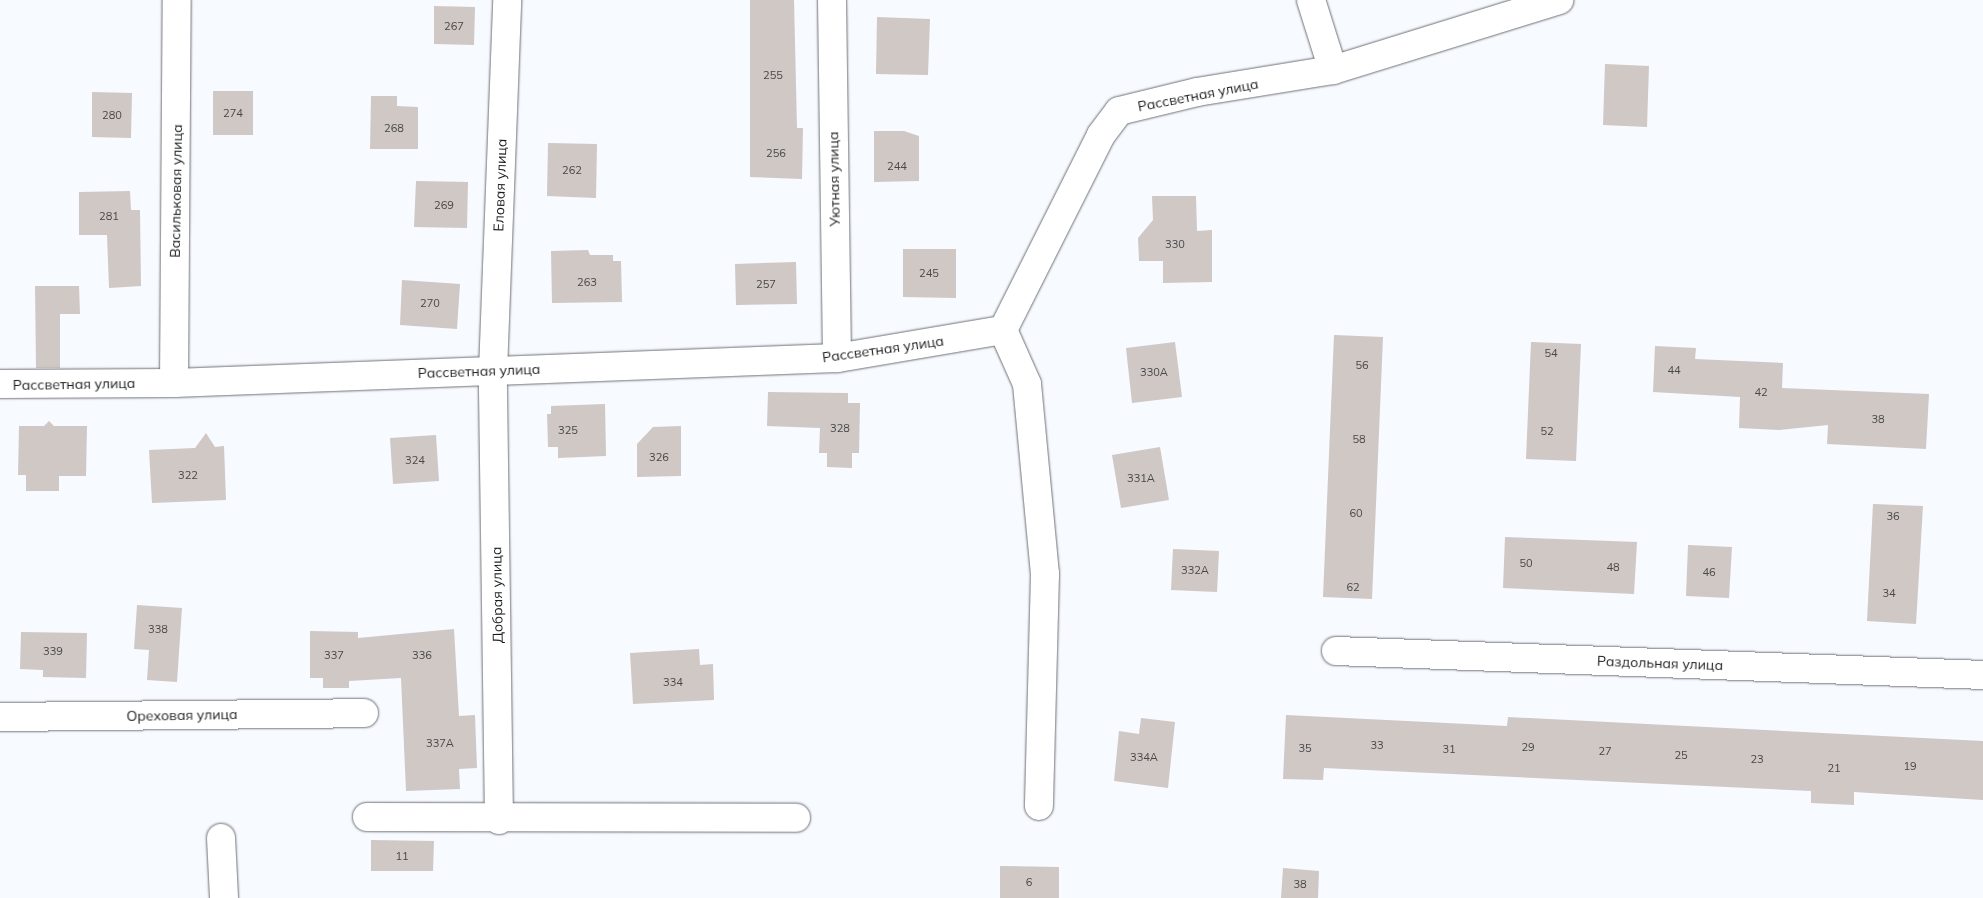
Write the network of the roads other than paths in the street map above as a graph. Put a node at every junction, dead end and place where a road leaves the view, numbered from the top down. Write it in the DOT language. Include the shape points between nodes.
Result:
graph roads {
  1 [pos="177,0"];
  2 [pos="507,0"];
  3 [pos="832,0"];
  4 [pos="1311,0"];
  5 [pos="1560,0"];
  6 [pos="1333,70"];
  7 [pos="1003,330"];
  8 [pos="836,358"];
  9 [pos="492,371"];
  10 [pos="174,383"];
  11 [pos="0,384"];
  12 [pos="1336,651"];
  13 [pos="1983,675"];
  14 [pos="364,713"];
  15 [pos="0,717"];
  16 [pos="1039,806"];
  17 [pos="367,817"];
  18 [pos="796,818"];
  19 [pos="499,820"];
  20 [pos="221,838"];
  21 [pos="224,898"];
  1 -- 10 [label="street, Васильковая улица"];
  2 -- 9 [label="street, Еловая улица"];
  3 -- 8 [label="street, Уютная улица"];
  4 -- 6 [label="street"];
  5 -- 6 [label="street, Рассветная улица"];
  6 -- 7 [label="street, Рассветная улица" via="1197,92 1119,111 1102,135"];
  7 -- 8 [label="street, Рассветная улица"];
  7 -- 16 [label="street" via="1027,384 1045,574"];
  8 -- 9 [label="street, Рассветная улица"];
  9 -- 10 [label="street, Рассветная улица"];
  9 -- 19 [label="street, Добрая улица"];
  10 -- 11 [label="street, Рассветная улица"];
  12 -- 13 [label="street, Раздольная улица"];
  14 -- 15 [label="street, Ореховая улица"];
  17 -- 19 [label="street"];
  18 -- 19 [label="street"];
  20 -- 21 [label="street"];
}
